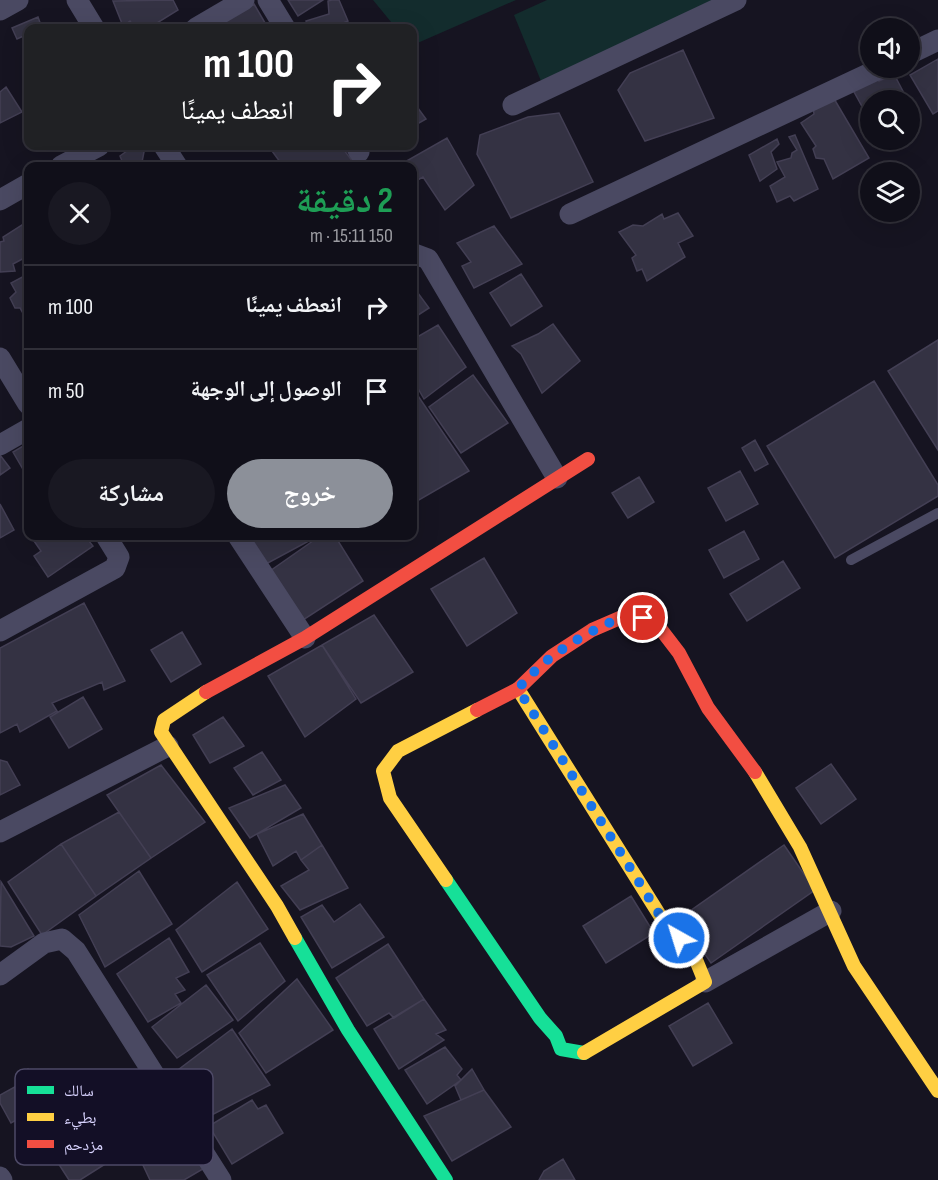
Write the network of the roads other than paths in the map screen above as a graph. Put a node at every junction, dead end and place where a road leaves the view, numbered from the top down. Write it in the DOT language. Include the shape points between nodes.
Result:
graph roads {
  1 [pos="18,0"];
  2 [pos="77,0"];
  3 [pos="244,0"];
  4 [pos="268,0"];
  5 [pos="736,0"];
  6 [pos="0,10"];
  7 [pos="92,24"];
  8 [pos="203,24"];
  9 [pos="283,24"];
  10 [pos="938,40"];
  11 [pos="920,49"];
  12 [pos="860,78"];
  13 [pos="513,105"];
  14 [pos="91,150"];
  15 [pos="69,162"];
  16 [pos="24,186"];
  17 [pos="0,200"];
  18 [pos="570,214"];
  19 [pos="417,255"];
  20 [pos="0,357"];
  21 [pos="24,397"];
  22 [pos="24,431"];
  23 [pos="0,445"];
  24 [pos="588,459"];
  25 [pos="557,478"];
  26 [pos="938,513"];
  27 [pos="108,540"];
  28 [pos="241,540"];
  29 [pos="851,560"];
  30 [pos="0,631"];
  31 [pos="305,638"];
  32 [pos="518,689"];
  33 [pos="168,746"];
  34 [pos="0,832"];
  35 [pos="831,911"];
  36 [pos="0,975"];
  37 [pos="705,982"];
  38 [pos="151,1069"];
  39 [pos="938,1091"];
  40 [pos="212,1165"];
  41 [pos="439,1178"];
  42 [pos="221,1180"];
  1 -- 6 [label="street"];
  2 -- 7 [label="street"];
  3 -- 8 [label="street"];
  4 -- 9 [label="street"];
  5 -- 13 [label="street"];
  10 -- 11 [label="street"];
  12 -- 18 [label="street"];
  14 -- 15 [label="street"];
  16 -- 17 [label="street"];
  19 -- 25 [label="street" via="428,259"];
  20 -- 21 [label="street"];
  22 -- 23 [label="street"];
  24 -- 25 [label="street"];
  25 -- 31 [label="street"];
  26 -- 29 [label="lane"];
  27 -- 30 [label="street" via="119,557 115,568"];
  28 -- 31 [label="street"];
  31 -- 33 [label="street" via="164,720 161,732"];
  32 -- 35 [label="street" via="552,656 592,630 629,614 656,622 679,653 708,708 767,789"];
  32 -- 37 [label="street" via="664,922 694,955"];
  32 -- 37 [label="street" via="398,751 383,771 390,798 556,1036 561,1049 582,1054"];
  33 -- 34 [label="street"];
  33 -- 41 [label="street" via="277,906"];
  35 -- 37 [label="street"];
  35 -- 39 [label="street" via="854,966"];
  36 -- 38 [label="street" via="44,943 62,939 76,951"];
  40 -- 42 [label="street"];
}
